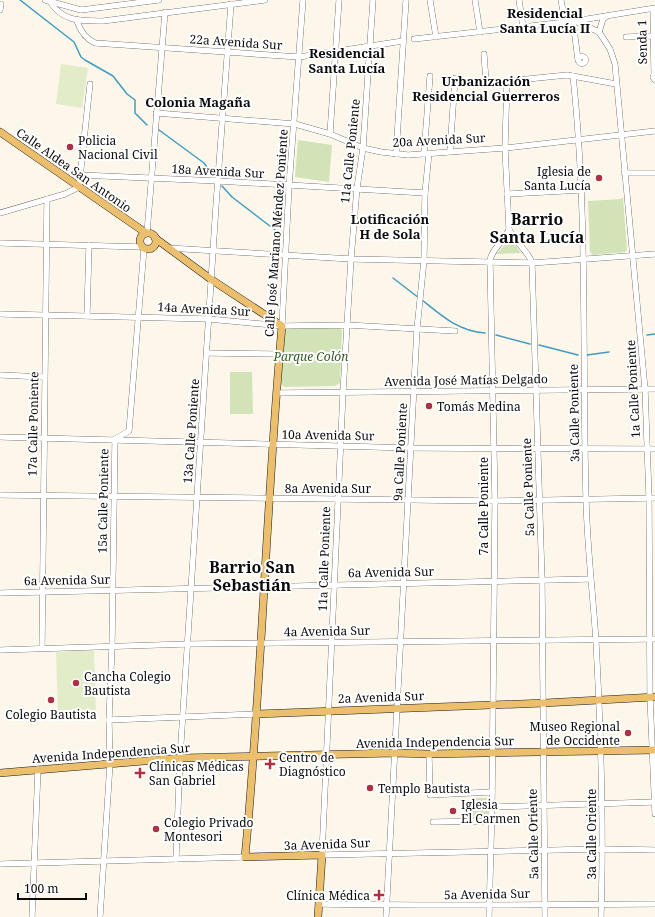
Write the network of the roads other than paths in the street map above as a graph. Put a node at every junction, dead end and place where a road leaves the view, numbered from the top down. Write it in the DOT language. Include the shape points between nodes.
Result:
graph roads {
  1 [pos="160,0"];
  2 [pos="265,0"];
  3 [pos="303,0"];
  4 [pos="340,0"];
  5 [pos="373,0"];
  6 [pos="406,0"];
  7 [pos="430,0"];
  8 [pos="475,0"];
  9 [pos="519,0"];
  10 [pos="561,0"];
  11 [pos="48,1"];
  12 [pos="231,4"];
  13 [pos="654,8"];
  14 [pos="165,12"];
  15 [pos="607,16"];
  16 [pos="77,21"];
  17 [pos="574,21"];
  18 [pos="564,22"];
  19 [pos="523,27"];
  20 [pos="480,32"];
  21 [pos="599,32"];
  22 [pos="653,36"];
  23 [pos="436,37"];
  24 [pos="626,37"];
  25 [pos="414,39"];
  26 [pos="403,41"];
  27 [pos="370,46"];
  28 [pos="162,48"];
  29 [pos="336,51"];
  30 [pos="228,53"];
  31 [pos="484,54"];
  32 [pos="299,57"];
  33 [pos="578,60"];
  34 [pos="430,76"];
  35 [pos="573,76"];
  36 [pos="655,76"];
  37 [pos="455,78"];
  38 [pos="486,81"];
  39 [pos="507,81"];
  40 [pos="478,82"];
  41 [pos="90,84"];
  42 [pos="616,84"];
  43 [pos="156,113"];
  44 [pos="222,118"];
  45 [pos="295,124"];
  46 [pos="655,131"];
  47 [pos="0,132"];
  48 [pos="330,134"];
  49 [pos="621,135"];
  50 [pos="580,139"];
  51 [pos="363,148"];
  52 [pos="505,148"];
  53 [pos="450,151"];
  54 [pos="426,153"];
  55 [pos="396,154"];
  56 [pos="624,173"];
  57 [pos="655,173"];
  58 [pos="80,175"];
  59 [pos="151,178"];
  60 [pos="218,181"];
  61 [pos="289,186"];
  62 [pos="79,187"];
  63 [pos="357,188"];
  64 [pos="582,190"];
  65 [pos="425,193"];
  66 [pos="507,194"];
  67 [pos="47,199"];
  68 [pos="0,213"];
  69 [pos="509,229"];
  70 [pos="155,238"];
  71 [pos="144,242"];
  72 [pos="0,243"];
  73 [pos="47,245"];
  74 [pos="89,245"];
  75 [pos="168,248"];
  76 [pos="213,250"];
  77 [pos="655,254"];
  78 [pos="287,255"];
  79 [pos="632,256"];
  80 [pos="351,259"];
  81 [pos="424,260"];
  82 [pos="583,260"];
  83 [pos="490,261"];
  84 [pos="532,263"];
  85 [pos="212,280"];
  86 [pos="0,314"];
  87 [pos="46,315"];
  88 [pos="87,316"];
  89 [pos="139,317"];
  90 [pos="209,319"];
  91 [pos="347,325"];
  92 [pos="282,326"];
  93 [pos="417,329"];
  94 [pos="455,331"];
  95 [pos="207,353"];
  96 [pos="279,354"];
  97 [pos="0,374"];
  98 [pos="44,377"];
  99 [pos="645,389"];
  100 [pos="655,389"];
  101 [pos="536,390"];
  102 [pos="584,390"];
  103 [pos="414,391"];
  104 [pos="493,391"];
  105 [pos="343,392"];
  106 [pos="277,393"];
  107 [pos="0,437"];
  108 [pos="44,438"];
  109 [pos="115,439"];
  110 [pos="201,442"];
  111 [pos="272,444"];
  112 [pos="340,446"];
  113 [pos="411,448"];
  114 [pos="494,449"];
  115 [pos="586,449"];
  116 [pos="647,449"];
  117 [pos="655,449"];
  118 [pos="538,450"];
  119 [pos="0,495"];
  120 [pos="43,496"];
  121 [pos="114,496"];
  122 [pos="197,497"];
  123 [pos="270,498"];
  124 [pos="337,498"];
  125 [pos="586,498"];
  126 [pos="652,498"];
  127 [pos="409,500"];
  128 [pos="539,500"];
  129 [pos="495,501"];
  130 [pos="652,578"];
  131 [pos="590,579"];
  132 [pos="542,580"];
  133 [pos="493,581"];
  134 [pos="403,582"];
  135 [pos="334,584"];
  136 [pos="265,586"];
  137 [pos="192,588"];
  138 [pos="113,590"];
  139 [pos="43,591"];
  140 [pos="0,593"];
  141 [pos="493,640"];
  142 [pos="542,640"];
  143 [pos="652,640"];
  144 [pos="400,641"];
  145 [pos="596,641"];
  146 [pos="331,642"];
  147 [pos="262,643"];
  148 [pos="188,644"];
  149 [pos="112,646"];
  150 [pos="42,648"];
  151 [pos="0,650"];
  152 [pos="653,697"];
  153 [pos="598,700"];
  154 [pos="544,703"];
  155 [pos="493,705"];
  156 [pos="396,708"];
  157 [pos="328,710"];
  158 [pos="257,714"];
  159 [pos="183,718"];
  160 [pos="108,720"];
  161 [pos="654,750"];
  162 [pos="543,751"];
  163 [pos="601,751"];
  164 [pos="492,752"];
  165 [pos="394,753"];
  166 [pos="429,754"];
  167 [pos="326,755"];
  168 [pos="255,756"];
  169 [pos="180,758"];
  170 [pos="110,764"];
  171 [pos="38,769"];
  172 [pos="0,773"];
  173 [pos="492,792"];
  174 [pos="655,802"];
  175 [pos="544,804"];
  176 [pos="602,804"];
  177 [pos="492,807"];
  178 [pos="655,814"];
  179 [pos="492,821"];
  180 [pos="433,822"];
  181 [pos="603,849"];
  182 [pos="544,850"];
  183 [pos="655,850"];
  184 [pos="491,851"];
  185 [pos="390,853"];
  186 [pos="322,855"];
  187 [pos="245,858"];
  188 [pos="176,859"];
  189 [pos="104,860"];
  190 [pos="34,863"];
  191 [pos="0,864"];
  192 [pos="319,904"];
  193 [pos="545,904"];
  194 [pos="601,904"];
  195 [pos="655,904"];
  196 [pos="387,905"];
  197 [pos="490,906"];
  198 [pos="32,917"];
  199 [pos="100,917"];
  200 [pos="318,917"];
  201 [pos="386,917"];
  202 [pos="489,917"];
  203 [pos="545,917"];
  204 [pos="601,917"];
  1 -- 11 [label="street" via="81,10"];
  2 -- 12 [label="street"];
  3 -- 32 [label="street, Calle José Mariano Méndez Poniente"];
  4 -- 29 [label="street"];
  5 -- 27 [label="street, 11a Calle Poniente"];
  6 -- 26 [label="street"];
  7 -- 23 [label="street"];
  8 -- 20 [label="street"];
  9 -- 19 [label="street"];
  10 -- 18 [label="street"];
  11 -- 16 [label="street"];
  12 -- 14 [label="street"];
  12 -- 30 [label="street, 13a Calle Poniente"];
  13 -- 15 [label="street"];
  13 -- 22 [label="street, Senda 1"];
  14 -- 16 [label="street" via="103,21"];
  14 -- 28 [label="street, 15a Calle Poniente"];
  15 -- 17 [label="street"];
  15 -- 21 [label="street" via="603,19"];
  16 -- 28 [label="street, 22a Avenida Sur" via="79,28 95,43"];
  17 -- 18 [label="street"];
  17 -- 21 [label="street"];
  17 -- 33 [label="street"];
  18 -- 19 [label="street"];
  19 -- 20 [label="street"];
  20 -- 23 [label="street"];
  21 -- 42 [label="street, 1a Calle Poniente" via="615,59"];
  22 -- 24 [label="street"];
  22 -- 36 [label="street, Senda 1"];
  23 -- 25 [label="street"];
  26 -- 27 [label="street, 22a Avenida Sur"];
  26 -- 55 [label="street"];
  27 -- 29 [label="street, 22a Avenida Sur"];
  27 -- 51 [label="street, 11a Calle Poniente"];
  28 -- 30 [label="street, 22a Avenida Sur"];
  28 -- 43 [label="street, 15a Calle Poniente"];
  29 -- 32 [label="street, 22a Avenida Sur"];
  29 -- 48 [label="street"];
  30 -- 32 [label="street, 22a Avenida Sur"];
  30 -- 44 [label="street, 13a Calle Poniente"];
  31 -- 38 [label="street"];
  32 -- 45 [label="street, Calle José Mariano Méndez Poniente"];
  34 -- 54 [label="street, 9a Calle Poniente"];
  35 -- 39 [label="street"];
  35 -- 42 [label="street"];
  35 -- 50 [label="street, 3a Calle Poniente"];
  37 -- 53 [label="street"];
  38 -- 39 [label="street"];
  38 -- 40 [label="street"];
  39 -- 52 [label="street"];
  41 -- 58 [label="street"];
  42 -- 49 [label="street, 1a Calle Poniente"];
  43 -- 44 [label="street, 20a Avenida Sur"];
  43 -- 59 [label="street, 15a Calle Poniente"];
  44 -- 45 [label="street, 20a Avenida Sur"];
  44 -- 60 [label="street, 13a Calle Poniente"];
  45 -- 48 [label="street, 20a Avenida Sur"];
  45 -- 61 [label="street, Calle José Mariano Méndez Poniente"];
  46 -- 49 [label="street, 20a Avenida Sur"];
  47 -- 62 [label="main road, Calle Aldea San Antonio"];
  48 -- 51 [label="street, 20a Avenida Sur"];
  49 -- 50 [label="street, 20a Avenida Sur"];
  49 -- 56 [label="street, 1a Calle Poniente"];
  50 -- 52 [label="street, 20a Avenida Sur"];
  50 -- 64 [label="street, 3a Calle Poniente"];
  51 -- 55 [label="street, 20a Avenida Sur"];
  51 -- 63 [label="street, 11a Calle Poniente"];
  52 -- 53 [label="street, 20a Avenida Sur"];
  52 -- 66 [label="street"];
  53 -- 54 [label="street, 20a Avenida Sur"];
  54 -- 55 [label="street, 20a Avenida Sur"];
  54 -- 65 [label="street, 9a Calle Poniente"];
  56 -- 57 [label="street"];
  56 -- 79 [label="street, 1a Calle Poniente"];
  58 -- 59 [label="street, 18a Avenida Sur"];
  58 -- 62 [label="street"];
  59 -- 60 [label="street, 18a Avenida Sur"];
  59 -- 71 [label="street, 15a Calle Poniente"];
  60 -- 61 [label="street, 18a Avenida Sur"];
  60 -- 76 [label="street, 13a Calle Poniente"];
  61 -- 63 [label="street, 18a Avenida Sur"];
  61 -- 78 [label="street, Calle José Mariano Méndez Poniente"];
  62 -- 67 [label="street"];
  62 -- 71 [label="main road, Calle Aldea San Antonio" via="136,227"];
  63 -- 65 [label="street, 18a Avenida Sur"];
  63 -- 80 [label="street, 11a Calle Poniente"];
  64 -- 66 [label="street"];
  64 -- 82 [label="street, 3a Calle Poniente"];
  65 -- 81 [label="street, 9a Calle Poniente"];
  66 -- 69 [label="street"];
  67 -- 68 [label="street"];
  67 -- 73 [label="street, 17a Calle Poniente"];
  69 -- 83 [label="street" via="505,239 491,254"];
  69 -- 84 [label="street"];
  70 -- 71 [label="main road, Calle Aldea San Antonio" via="152,234"];
  70 -- 71 [label="main road" via="156,243"];
  70 -- 75 [label="main road"];
  71 -- 74 [label="street"];
  71 -- 75 [label="main road"];
  71 -- 89 [label="street, 15a Calle Poniente"];
  72 -- 73 [label="street"];
  73 -- 74 [label="street"];
  73 -- 87 [label="street, 17a Calle Poniente"];
  74 -- 88 [label="street"];
  75 -- 76 [label="street"];
  75 -- 85 [label="main road"];
  76 -- 78 [label="street"];
  76 -- 85 [label="street, 13a Calle Poniente"];
  77 -- 79 [label="street"];
  78 -- 80 [label="street"];
  78 -- 92 [label="street, Calle José Mariano Méndez Poniente"];
  79 -- 82 [label="street"];
  79 -- 99 [label="street, 1a Calle Poniente"];
  80 -- 81 [label="street"];
  80 -- 91 [label="street, 11a Calle Poniente"];
  81 -- 83 [label="street"];
  81 -- 93 [label="street, 9a Calle Poniente"];
  82 -- 84 [label="street"];
  82 -- 102 [label="street, 3a Calle Poniente"];
  83 -- 84 [label="street"];
  83 -- 104 [label="street, 7a Calle Poniente"];
  84 -- 101 [label="street, 5a Calle Poniente"];
  85 -- 90 [label="street, 13a Calle Poniente"];
  85 -- 92 [label="main road"];
  86 -- 87 [label="street, 14a Avenida Sur"];
  87 -- 88 [label="street, 14a Avenida Sur"];
  87 -- 98 [label="street, 17a Calle Poniente"];
  88 -- 89 [label="street, 14a Avenida Sur"];
  89 -- 90 [label="street, 14a Avenida Sur"];
  89 -- 109 [label="street, 15a Calle Poniente" via="129,431"];
  90 -- 92 [label="street, 14a Avenida Sur"];
  90 -- 95 [label="street, 13a Calle Poniente"];
  91 -- 92 [label="street, 14a Avenida Sur"];
  91 -- 93 [label="street, 14a Avenida Sur"];
  91 -- 105 [label="street, 11a Calle Poniente"];
  92 -- 96 [label="main road, Calle José Mariano Méndez Poniente"];
  93 -- 94 [label="street, 14a Avenida Sur"];
  93 -- 103 [label="street, 9a Calle Poniente"];
  95 -- 96 [label="street"];
  95 -- 110 [label="street, 13a Calle Poniente"];
  96 -- 106 [label="main road, Calle José Mariano Méndez Poniente"];
  97 -- 98 [label="street"];
  98 -- 108 [label="street, 17a Calle Poniente"];
  99 -- 100 [label="street, Avenida José Matías Delgado"];
  99 -- 102 [label="street, Avenida José Matías Delgado"];
  99 -- 116 [label="street, 1a Calle Poniente"];
  101 -- 102 [label="street, Avenida José Matías Delgado"];
  101 -- 104 [label="street, Avenida José Matías Delgado"];
  101 -- 118 [label="street, 5a Calle Poniente"];
  102 -- 115 [label="street, 3a Calle Poniente"];
  103 -- 104 [label="street, Avenida José Matías Delgado"];
  103 -- 105 [label="street, Avenida José Matías Delgado"];
  103 -- 113 [label="street, 9a Calle Poniente"];
  104 -- 114 [label="street, 7a Calle Poniente"];
  105 -- 106 [label="street, Avenida José Matías Delgado"];
  105 -- 112 [label="street, 11a Calle Poniente"];
  106 -- 111 [label="main road, Calle José Mariano Méndez Poniente"];
  107 -- 108 [label="street, 10a Avenida Sur"];
  108 -- 109 [label="street, 10a Avenida Sur"];
  108 -- 120 [label="street, 17a Calle Poniente"];
  109 -- 110 [label="street, 10a Avenida Sur"];
  109 -- 121 [label="street, 15a Calle Poniente"];
  110 -- 111 [label="street, 10a Avenida Sur"];
  110 -- 122 [label="street, 13a Calle Poniente"];
  111 -- 112 [label="street, 10a Avenida Sur"];
  111 -- 123 [label="main road, Calle José Mariano Méndez Poniente"];
  112 -- 113 [label="street, 10a Avenida Sur"];
  112 -- 124 [label="street, 11a Calle Poniente"];
  113 -- 114 [label="street, 10a Avenida Sur"];
  113 -- 127 [label="street, 9a Calle Poniente"];
  114 -- 118 [label="street, 10a Avenida Sur"];
  114 -- 129 [label="street, 7a Calle Poniente"];
  115 -- 116 [label="street, 10a Avenida Sur"];
  115 -- 118 [label="street, 10a Avenida Sur"];
  115 -- 125 [label="street, 3a Calle Poniente"];
  116 -- 117 [label="street, 10a Avenida Sur"];
  116 -- 126 [label="street, 1a Calle Poniente"];
  118 -- 128 [label="street, 5a Calle Poniente"];
  119 -- 120 [label="street, 8a Avenida Sur"];
  120 -- 121 [label="street, 8a Avenida Sur"];
  120 -- 139 [label="street, 17a Calle Poniente"];
  121 -- 122 [label="street, 8a Avenida Sur"];
  121 -- 138 [label="street, 15a Calle Poniente"];
  122 -- 123 [label="street, 8a Avenida Sur"];
  122 -- 137 [label="street, 13a Calle Poniente"];
  123 -- 124 [label="street, 8a Avenida Sur"];
  123 -- 136 [label="main road, Calle José Mariano Méndez Poniente"];
  124 -- 127 [label="street, 8a Avenida Sur"];
  124 -- 135 [label="street, 11a Calle Poniente"];
  125 -- 126 [label="street, 8a Avenida Sur"];
  125 -- 128 [label="street, 8a Avenida Sur"];
  125 -- 131 [label="street, 3a Calle Poniente"];
  126 -- 130 [label="street, 1a Calle Poniente"];
  127 -- 129 [label="street, 8a Avenida Sur"];
  127 -- 134 [label="street, 9a Calle Poniente"];
  128 -- 129 [label="street, 8a Avenida Sur"];
  128 -- 132 [label="street, 5a Calle Poniente"];
  129 -- 133 [label="street, 7a Calle Poniente"];
  130 -- 143 [label="street, 1a Calle Poniente"];
  131 -- 132 [label="street, 6a Avenida Sur"];
  131 -- 145 [label="street, 3a Calle Poniente"];
  132 -- 133 [label="street, 6a Avenida Sur"];
  132 -- 142 [label="street, 5a Calle Poniente"];
  133 -- 134 [label="street, 6a Avenida Sur"];
  133 -- 141 [label="street, 7a Calle Poniente"];
  134 -- 135 [label="street, 6a Avenida Sur"];
  134 -- 144 [label="street, 9a Calle Poniente"];
  135 -- 136 [label="street, 6a Avenida Sur"];
  135 -- 146 [label="street, 11a Calle Poniente"];
  136 -- 137 [label="street, 6a Avenida Sur"];
  136 -- 147 [label="main road, Calle José Mariano Méndez Poniente"];
  137 -- 138 [label="street, 6a Avenida Sur"];
  137 -- 148 [label="street, 13a Calle Poniente"];
  138 -- 139 [label="street, 6a Avenida Sur"];
  138 -- 149 [label="street, 15a Calle Poniente"];
  139 -- 140 [label="street, 6a Avenida Sur"];
  139 -- 150 [label="street, 17a Calle Poniente"];
  141 -- 142 [label="street, 4a Avenida Sur"];
  141 -- 144 [label="street, 4a Avenida Sur"];
  141 -- 155 [label="street, 7a Calle Poniente"];
  142 -- 145 [label="street, 4a Avenida Sur"];
  142 -- 154 [label="street, 5a Calle Poniente"];
  143 -- 145 [label="street, 4a Avenida Sur"];
  143 -- 152 [label="street, 1a Calle Poniente"];
  144 -- 146 [label="street, 4a Avenida Sur"];
  144 -- 156 [label="street, 9a Calle Poniente"];
  145 -- 153 [label="street, 3a Calle Poniente"];
  146 -- 147 [label="street, 4a Avenida Sur"];
  146 -- 157 [label="street, 11a Calle Poniente"];
  147 -- 148 [label="street, 4a Avenida Sur"];
  147 -- 158 [label="main road, Calle José Mariano Méndez Poniente"];
  148 -- 149 [label="street, 4a Avenida Sur"];
  148 -- 159 [label="street, 13a Calle Poniente"];
  149 -- 150 [label="street, 4a Avenida Sur"];
  149 -- 160 [label="street, 15a Calle Poniente"];
  150 -- 151 [label="street, 4a Avenida Sur"];
  152 -- 153 [label="main road, 2a Avenida Sur"];
  152 -- 161 [label="street, 1a Calle Poniente"];
  153 -- 154 [label="main road, 2a Avenida Sur"];
  153 -- 163 [label="street, 3a Calle Poniente"];
  154 -- 155 [label="main road, 2a Avenida Sur"];
  154 -- 162 [label="street, 5a Calle Poniente"];
  155 -- 156 [label="main road, 2a Avenida Sur"];
  155 -- 164 [label="street, 7a Calle Poniente"];
  156 -- 157 [label="main road, 2a Avenida Sur"];
  156 -- 165 [label="street, 9a Calle Poniente"];
  157 -- 158 [label="main road, 2a Avenida Sur"];
  157 -- 167 [label="street, 11a Calle Poniente"];
  158 -- 159 [label="street, 2a Avenida Sur"];
  158 -- 168 [label="main road, Calle José Mariano Méndez Poniente"];
  159 -- 160 [label="street, 2a Avenida Sur"];
  159 -- 169 [label="street, 13a Calle Poniente"];
  160 -- 170 [label="street, 15a Calle Poniente"];
  161 -- 163 [label="main road, Avenida Independencia Sur"];
  161 -- 174 [label="street, 1a Calle Poniente"];
  162 -- 163 [label="main road, Avenida Independencia Sur"];
  162 -- 164 [label="main road, Avenida Independencia Sur"];
  162 -- 175 [label="street, 5a Calle Oriente"];
  163 -- 176 [label="street, 3a Calle Oriente"];
  164 -- 166 [label="main road, Avenida Independencia Sur"];
  164 -- 173 [label="street, 7a Calle Poniente"];
  165 -- 166 [label="main road, Avenida Independencia Sur"];
  165 -- 167 [label="main road, Avenida Independencia Sur"];
  165 -- 185 [label="street, 9a Calle Poniente"];
  166 -- 173 [label="street" via="430,795"];
  167 -- 168 [label="main road, Avenida Independencia Sur"];
  167 -- 186 [label="street, 11a Calle Poniente"];
  168 -- 169 [label="main road, Avenida Independencia Sur"];
  168 -- 187 [label="main road, Calle José Mariano Méndez Poniente"];
  169 -- 170 [label="main road, Avenida Independencia Sur"];
  169 -- 188 [label="street, 13a Calle Poniente"];
  170 -- 171 [label="main road, Avenida Independencia Sur"];
  170 -- 189 [label="street, 15a Calle Poniente"];
  171 -- 172 [label="main road, Avenida Independencia Sur"];
  171 -- 190 [label="street"];
  173 -- 177 [label="street, 7a Calle Poniente"];
  174 -- 176 [label="street"];
  174 -- 178 [label="street, 1a Calle Poniente"];
  175 -- 176 [label="street"];
  175 -- 177 [label="street"];
  175 -- 182 [label="street, 5a Calle Oriente"];
  176 -- 181 [label="street, 3a Calle Oriente"];
  177 -- 179 [label="street, 7a Calle Poniente"];
  179 -- 180 [label="street"];
  179 -- 184 [label="street, 7a Calle Poniente"];
  181 -- 182 [label="street, 3a Avenida Sur"];
  181 -- 183 [label="street, 3a Avenida Sur"];
  181 -- 194 [label="street, 3a Calle Oriente"];
  182 -- 184 [label="street, 3a Avenida Sur"];
  182 -- 193 [label="street, 5a Calle Oriente"];
  184 -- 185 [label="street, 3a Avenida Sur"];
  184 -- 197 [label="street, 7a Calle Poniente"];
  185 -- 186 [label="street, 3a Avenida Sur"];
  185 -- 196 [label="street, 9a Calle Poniente"];
  186 -- 187 [label="main road, 3a Avenida Sur"];
  186 -- 192 [label="main road"];
  187 -- 188 [label="street, 3a Avenida Sur"];
  188 -- 189 [label="street, 3a Avenida Sur"];
  189 -- 190 [label="street, 3a Avenida Sur"];
  189 -- 199 [label="street, 15a Calle Poniente"];
  190 -- 191 [label="street, 3a Avenida Sur"];
  190 -- 198 [label="street"];
  192 -- 196 [label="street, 5a Avenida Sur"];
  192 -- 200 [label="main road"];
  193 -- 194 [label="street, 5a Avenida Sur"];
  193 -- 197 [label="street, 5a Avenida Sur"];
  193 -- 203 [label="street, 5a Calle Oriente"];
  194 -- 195 [label="street, 5a Avenida Sur"];
  194 -- 204 [label="street, 3a Calle Oriente"];
  196 -- 197 [label="street, 5a Avenida Sur"];
  196 -- 201 [label="street, 9a Calle Poniente"];
  197 -- 202 [label="street, 7a Calle Poniente"];
}
